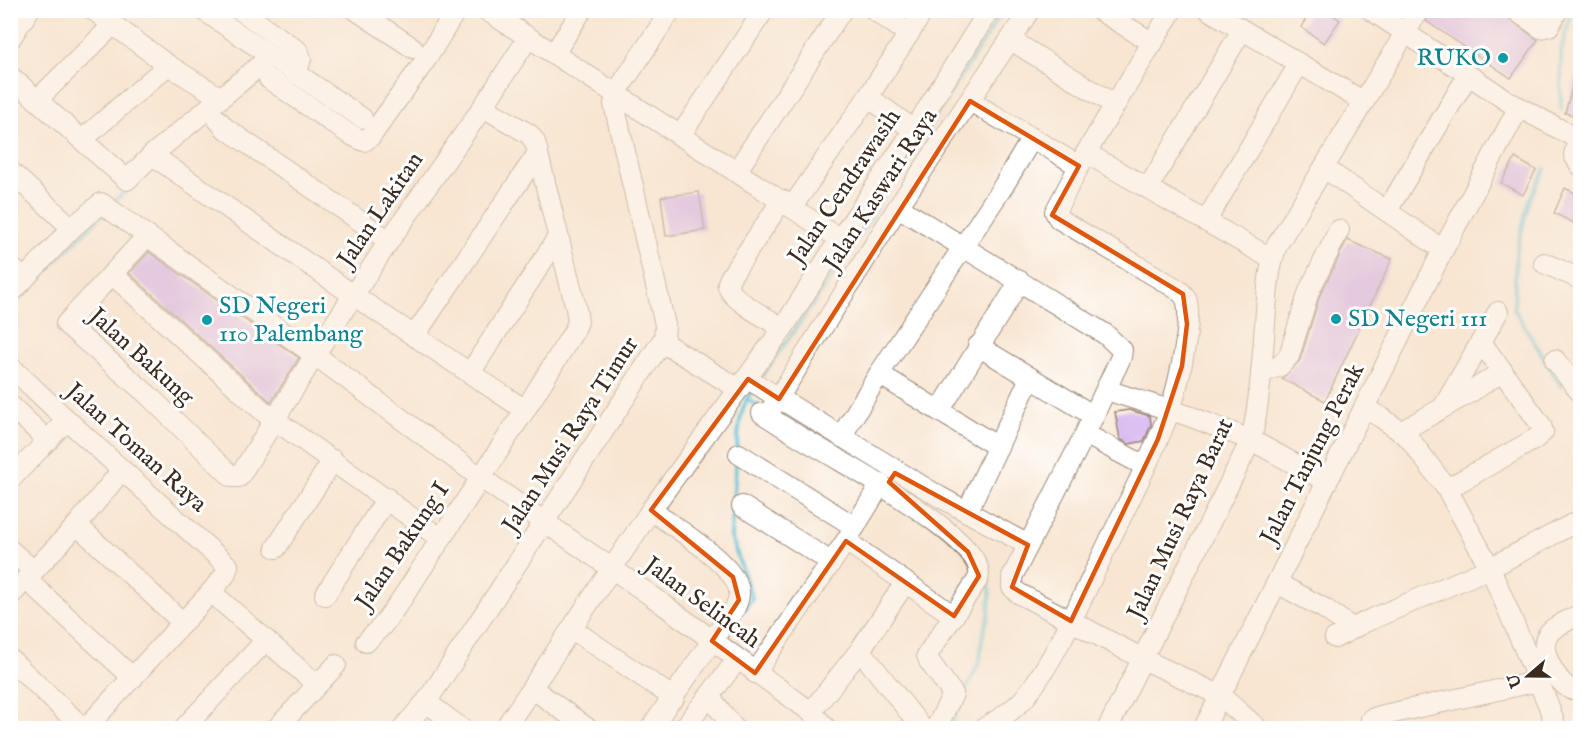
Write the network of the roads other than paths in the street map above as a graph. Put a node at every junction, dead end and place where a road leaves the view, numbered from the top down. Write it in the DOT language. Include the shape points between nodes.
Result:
graph roads {
  1 [pos="29,10"];
  2 [pos="93,10"];
  3 [pos="203,10"];
  4 [pos="240,10"];
  5 [pos="356,10"];
  6 [pos="456,10"];
  7 [pos="486,10"];
  8 [pos="582,10"];
  9 [pos="671,10"];
  10 [pos="764,10"];
  11 [pos="842,10"];
  12 [pos="874,10"];
  13 [pos="924,10"];
  14 [pos="989,10"];
  15 [pos="1030,10"];
  16 [pos="1099,10"];
  17 [pos="1172,10"];
  18 [pos="1209,10"];
  19 [pos="1371,10"];
  20 [pos="1419,10"];
  21 [pos="1515,10"];
  22 [pos="1558,10"];
  23 [pos="113,25"];
  24 [pos="1242,30"];
  25 [pos="1404,33"];
  26 [pos="909,34"];
  27 [pos="528,38"];
  28 [pos="10,39"];
  29 [pos="1011,40"];
  30 [pos="1153,43"];
  31 [pos="413,48"];
  32 [pos="554,54"];
  33 [pos="270,57"];
  34 [pos="1299,64"];
  35 [pos="168,65"];
  36 [pos="296,74"];
  37 [pos="1468,75"];
  38 [pos="10,76"];
  39 [pos="269,79"];
  40 [pos="617,95"];
  41 [pos="868,97"];
  42 [pos="221,98"];
  43 [pos="37,100"];
  44 [pos="970,101"];
  45 [pos="1364,102"];
  46 [pos="1115,105"];
  47 [pos="483,107"];
  48 [pos="1520,107"];
  49 [pos="362,118"];
  50 [pos="218,120"];
  51 [pos="914,130"];
  52 [pos="680,136"];
  53 [pos="1032,138"];
  54 [pos="1575,138"];
  55 [pos="82,140"];
  56 [pos="538,153"];
  57 [pos="158,160"];
  58 [pos="1083,160"];
  59 [pos="1581,165"];
  60 [pos="1324,168"];
  61 [pos="10,171"];
  62 [pos="736,172"];
  63 [pos="1148,188"];
  64 [pos="787,204"];
  65 [pos="898,207"];
  66 [pos="1387,210"];
  67 [pos="1206,221"];
  68 [pos="72,228"];
  69 [pos="1339,230"];
  70 [pos="147,236"];
  71 [pos="558,237"];
  72 [pos="840,239"];
  73 [pos="388,242"];
  74 [pos="962,246"];
  75 [pos="1443,250"];
  76 [pos="1272,259"];
  77 [pos="1544,263"];
  78 [pos="17,273"];
  79 [pos="112,274"];
  80 [pos="1581,279"];
  81 [pos="1020,281"];
  82 [pos="10,294"];
  83 [pos="353,295"];
  84 [pos="1498,312"];
  85 [pos="783,328"];
  86 [pos="415,335"];
  87 [pos="662,342"];
  88 [pos="1481,342"];
  89 [pos="978,346"];
  90 [pos="315,355"];
  91 [pos="10,366"];
  92 [pos="1581,367"];
  93 [pos="1503,371"];
  94 [pos="470,373"];
  95 [pos="1261,373"];
  96 [pos="879,374"];
  97 [pos="1030,378"];
  98 [pos="1106,390"];
  99 [pos="1581,392"];
  100 [pos="761,399"];
  101 [pos="10,405"];
  102 [pos="1365,408"];
  103 [pos="1443,408"];
  104 [pos="525,410"];
  105 [pos="940,410"];
  106 [pos="1170,410"];
  107 [pos="1094,416"];
  108 [pos="67,420"];
  109 [pos="276,420"];
  110 [pos="1402,431"];
  111 [pos="1085,434"];
  112 [pos="841,437"];
  113 [pos="1251,440"];
  114 [pos="48,441"];
  115 [pos="998,447"];
  116 [pos="739,454"];
  117 [pos="333,460"];
  118 [pos="1145,466"];
  119 [pos="122,470"];
  120 [pos="481,478"];
  121 [pos="10,480"];
  122 [pos="1326,481"];
  123 [pos="881,484"];
  124 [pos="1447,489"];
  125 [pos="387,498"];
  126 [pos="929,504"];
  127 [pos="742,506"];
  128 [pos="651,510"];
  129 [pos="967,512"];
  130 [pos="1581,520"];
  131 [pos="545,523"];
  132 [pos="77,525"];
  133 [pos="850,534"];
  134 [pos="440,538"];
  135 [pos="1028,545"];
  136 [pos="276,548"];
  137 [pos="10,550"];
  138 [pos="831,562"];
  139 [pos="611,568"];
  140 [pos="1490,568"];
  141 [pos="30,575"];
  142 [pos="905,583"];
  143 [pos="1277,583"];
  144 [pos="211,592"];
  145 [pos="325,595"];
  146 [pos="10,596"];
  147 [pos="1581,614"];
  148 [pos="954,616"];
  149 [pos="1071,621"];
  150 [pos="183,622"];
  151 [pos="572,629"];
  152 [pos="266,640"];
  153 [pos="366,642"];
  154 [pos="724,650"];
  155 [pos="860,650"];
  156 [pos="10,659"];
  157 [pos="1143,659"];
  158 [pos="336,665"];
  159 [pos="755,673"];
  160 [pos="133,678"];
  161 [pos="1539,681"];
  162 [pos="316,684"];
  163 [pos="532,688"];
  164 [pos="1581,688"];
  165 [pos="1221,696"];
  166 [pos="710,697"];
  167 [pos="674,698"];
  168 [pos="426,702"];
  169 [pos="811,712"];
  170 [pos="84,729"];
  171 [pos="184,729"];
  172 [pos="277,729"];
  173 [pos="403,729"];
  174 [pos="461,729"];
  175 [pos="505,729"];
  176 [pos="587,729"];
  177 [pos="651,729"];
  178 [pos="684,729"];
  179 [pos="734,729"];
  180 [pos="826,729"];
  181 [pos="922,729"];
  182 [pos="936,729"];
  183 [pos="984,729"];
  184 [pos="1108,729"];
  185 [pos="1204,729"];
  186 [pos="1257,729"];
  187 [pos="1375,729"];
  188 [pos="1556,729"];
  1 -- 28 [label="street"];
  2 -- 23 [label="street"];
  3 -- 33 [label="street"];
  4 -- 36 [label="street" via="298,51 301,59"];
  5 -- 31 [label="street"];
  6 -- 39 [label="street" via="427,58 364,141"];
  7 -- 27 [label="street"];
  8 -- 32 [label="street"];
  9 -- 40 [label="street"];
  10 -- 52 [label="street"];
  11 -- 62 [label="street"];
  12 -- 26 [label="street"];
  13 -- 26 [label="street"];
  14 -- 51 [label="street, Jalan Cendrawasih"];
  15 -- 29 [label="street, Jalan Kaswari Raya"];
  16 -- 30 [label="street"];
  17 -- 30 [label="street"];
  18 -- 24 [label="street"];
  19 -- 25 [label="street"];
  20 -- 25 [label="street, Jalan Musi Raya Barat"];
  21 -- 22 [label="street" via="1541,28 1549,26"];
  23 -- 35 [label="street"];
  23 -- 43 [label="street"];
  24 -- 34 [label="street"];
  24 -- 63 [label="street"];
  25 -- 37 [label="street"];
  25 -- 45 [label="street, Jalan Musi Raya Barat"];
  26 -- 41 [label="street"];
  27 -- 32 [label="street"];
  27 -- 47 [label="street, Jalan Lakitan"];
  29 -- 44 [label="street, Jalan Kaswari Raya"];
  29 -- 46 [label="street"];
  30 -- 46 [label="street"];
  32 -- 40 [label="street"];
  33 -- 36 [label="street"];
  33 -- 42 [label="street"];
  34 -- 45 [label="street"];
  34 -- 67 [label="street"];
  35 -- 42 [label="street"];
  35 -- 55 [label="street"];
  36 -- 49 [label="street"];
  37 -- 48 [label="street"];
  37 -- 66 [label="street"];
  38 -- 43 [label="street"];
  40 -- 52 [label="street"];
  40 -- 87 [label="street, Jalan Musi Raya Timur" via="615,112 665,325"];
  41 -- 51 [label="street"];
  41 -- 64 [label="street"];
  42 -- 57 [label="street"];
  43 -- 55 [label="street"];
  44 -- 53 [label="street"];
  44 -- 65 [label="street, Jalan Kaswari Raya"];
  45 -- 60 [label="street, Jalan Musi Raya Barat"];
  46 -- 58 [label="street"];
  47 -- 56 [label="street" via="533,138"];
  47 -- 73 [label="street, Jalan Lakitan"];
  48 -- 54 [label="street"];
  48 -- 75 [label="street, Jalan Tanjung Perak"];
  50 -- 73 [label="street"];
  51 -- 72 [label="street, Jalan Cendrawasih"];
  52 -- 62 [label="street"];
  53 -- 58 [label="street"];
  53 -- 74 [label="street"];
  54 -- 59 [label="street" via="1574,155"];
  55 -- 57 [label="street" via="127,180"];
  56 -- 71 [label="street, Jalan Bakung I"];
  56 -- 86 [label="street"];
  57 -- 83 [label="street"];
  58 -- 63 [label="street"];
  58 -- 106 [label="street" via="1056,209 1057,217 1179,290 1186,299 1182,366"];
  60 -- 66 [label="street"];
  60 -- 76 [label="street, Jalan Musi Raya Barat"];
  61 -- 68 [label="street"];
  62 -- 64 [label="street"];
  63 -- 67 [label="street"];
  64 -- 72 [label="street"];
  64 -- 85 [label="street" via="728,285 739,300"];
  65 -- 74 [label="street"];
  65 -- 100 [label="street, Jalan Kaswari Raya"];
  66 -- 75 [label="street"];
  67 -- 76 [label="street"];
  68 -- 70 [label="street" via="101,203"];
  68 -- 78 [label="street"];
  69 -- 95 [label="street" via="1309,291 1289,356 1280,366"];
  70 -- 79 [label="street"];
  70 -- 90 [label="street"];
  71 -- 94 [label="street"];
  71 -- 104 [label="street, Jalan Bakung I" via="578,322"];
  72 -- 85 [label="street, Jalan Cendrawasih"];
  73 -- 83 [label="street, Jalan Lakitan"];
  74 -- 81 [label="street"];
  74 -- 96 [label="street"];
  75 -- 102 [label="street, Jalan Tanjung Perak"];
  76 -- 95 [label="street, Jalan Musi Raya Barat"];
  77 -- 80 [label="street"];
  78 -- 82 [label="street"];
  79 -- 109 [label="street, Jalan Bakung"];
  79 -- 109 [label="street, Jalan Bakung" via="66,324 147,394 232,477 242,474"];
  81 -- 89 [label="street"];
  81 -- 98 [label="street" via="1120,347 1121,357"];
  83 -- 86 [label="street"];
  83 -- 90 [label="street, Jalan Lakitan"];
  84 -- 88 [label="street"];
  85 -- 100 [label="street, Jalan Cendrawasih"];
  86 -- 94 [label="street"];
  87 -- 100 [label="street"];
  87 -- 131 [label="street, Jalan Musi Raya Timur"];
  88 -- 93 [label="street"];
  88 -- 103 [label="street"];
  89 -- 97 [label="street"];
  89 -- 105 [label="street"];
  90 -- 109 [label="street, Jalan Lakitan"];
  90 -- 120 [label="street"];
  91 -- 108 [label="street, Jalan Toman Raya"];
  92 -- 99 [label="street" via="1555,360"];
  93 -- 103 [label="street"];
  93 -- 124 [label="street" via="1542,426 1542,434"];
  94 -- 104 [label="street"];
  95 -- 113 [label="street, Jalan Musi Raya Barat"];
  96 -- 105 [label="street"];
  96 -- 112 [label="street"];
  97 -- 107 [label="street"];
  97 -- 115 [label="street"];
  98 -- 106 [label="street"];
  98 -- 107 [label="street"];
  100 -- 112 [label="street"];
  100 -- 123 [label="street"];
  100 -- 128 [label="street" via="706,432"];
  101 -- 114 [label="street"];
  102 -- 110 [label="street"];
  102 -- 122 [label="street, Jalan Tanjung Perak"];
  103 -- 110 [label="street"];
  104 -- 120 [label="street, Jalan Bakung I"];
  105 -- 115 [label="street"];
  106 -- 113 [label="street"];
  106 -- 118 [label="street"];
  107 -- 111 [label="street"];
  108 -- 114 [label="street"];
  108 -- 119 [label="street, Jalan Toman Raya"];
  109 -- 117 [label="street, Jalan Bakung"];
  110 -- 124 [label="street"];
  111 -- 118 [label="street"];
  111 -- 135 [label="street"];
  112 -- 126 [label="street"];
  113 -- 122 [label="street"];
  113 -- 157 [label="street, Jalan Musi Raya Barat"];
  114 -- 121 [label="street"];
  115 -- 129 [label="street"];
  116 -- 133 [label="street"];
  117 -- 125 [label="street, Jalan Bakung"];
  117 -- 136 [label="street"];
  118 -- 149 [label="street"];
  119 -- 132 [label="street"];
  119 -- 144 [label="street, Jalan Toman Raya" via="228,566"];
  120 -- 131 [label="street"];
  120 -- 134 [label="street, Jalan Bakung I"];
  122 -- 143 [label="street, Jalan Tanjung Perak"];
  123 -- 126 [label="street"];
  123 -- 133 [label="street"];
  124 -- 140 [label="street"];
  125 -- 134 [label="street, Jalan Bakung"];
  125 -- 145 [label="street"];
  126 -- 129 [label="street"];
  126 -- 148 [label="street" via="980,571"];
  127 -- 138 [label="street"];
  128 -- 139 [label="street"];
  128 -- 154 [label="street" via="717,559 737,584 739,600"];
  129 -- 135 [label="street"];
  130 -- 140 [label="street"];
  131 -- 139 [label="street, Jalan Selincah"];
  131 -- 168 [label="street, Jalan Musi Raya Timur"];
  132 -- 141 [label="street"];
  132 -- 150 [label="street"];
  133 -- 138 [label="street"];
  133 -- 142 [label="street"];
  134 -- 153 [label="street, Jalan Bakung I" via="401,600"];
  135 -- 149 [label="street" via="1012,577 1012,587"];
  137 -- 141 [label="street"];
  138 -- 159 [label="street"];
  139 -- 151 [label="street"];
  139 -- 154 [label="street, Jalan Selincah"];
  140 -- 143 [label="street" via="1343,633 1325,609"];
  140 -- 161 [label="street"];
  141 -- 146 [label="street"];
  141 -- 160 [label="street"];
  142 -- 148 [label="street"];
  142 -- 155 [label="street"];
  143 -- 165 [label="street, Jalan Tanjung Perak"];
  144 -- 150 [label="street"];
  144 -- 152 [label="street"];
  147 -- 164 [label="street" via="1552,631 1543,644 1559,680 1570,689"];
  148 -- 182 [label="street" via="927,655 953,694"];
  149 -- 157 [label="street"];
  149 -- 183 [label="street" via="1026,697"];
  150 -- 160 [label="street"];
  151 -- 163 [label="street"];
  151 -- 167 [label="street"];
  152 -- 162 [label="street"];
  152 -- 171 [label="street"];
  154 -- 159 [label="street, Jalan Selincah"];
  154 -- 166 [label="street"];
  154 -- 167 [label="street"];
  155 -- 169 [label="street"];
  155 -- 181 [label="street"];
  156 -- 170 [label="street"];
  157 -- 165 [label="street"];
  157 -- 184 [label="street, Jalan Musi Raya Barat"];
  158 -- 162 [label="street"];
  159 -- 169 [label="street, Jalan Selincah"];
  160 -- 170 [label="street"];
  161 -- 187 [label="street" via="1384,715 1371,719"];
  161 -- 188 [label="street"];
  162 -- 172 [label="street"];
  163 -- 175 [label="street"];
  163 -- 176 [label="street"];
  165 -- 185 [label="street, Jalan Tanjung Perak"];
  165 -- 186 [label="street"];
  166 -- 178 [label="street"];
  166 -- 179 [label="street"];
  167 -- 177 [label="street"];
  168 -- 173 [label="street, Jalan Musi Raya Timur"];
  168 -- 174 [label="street"];
  169 -- 180 [label="street, Jalan Selincah"];
}
